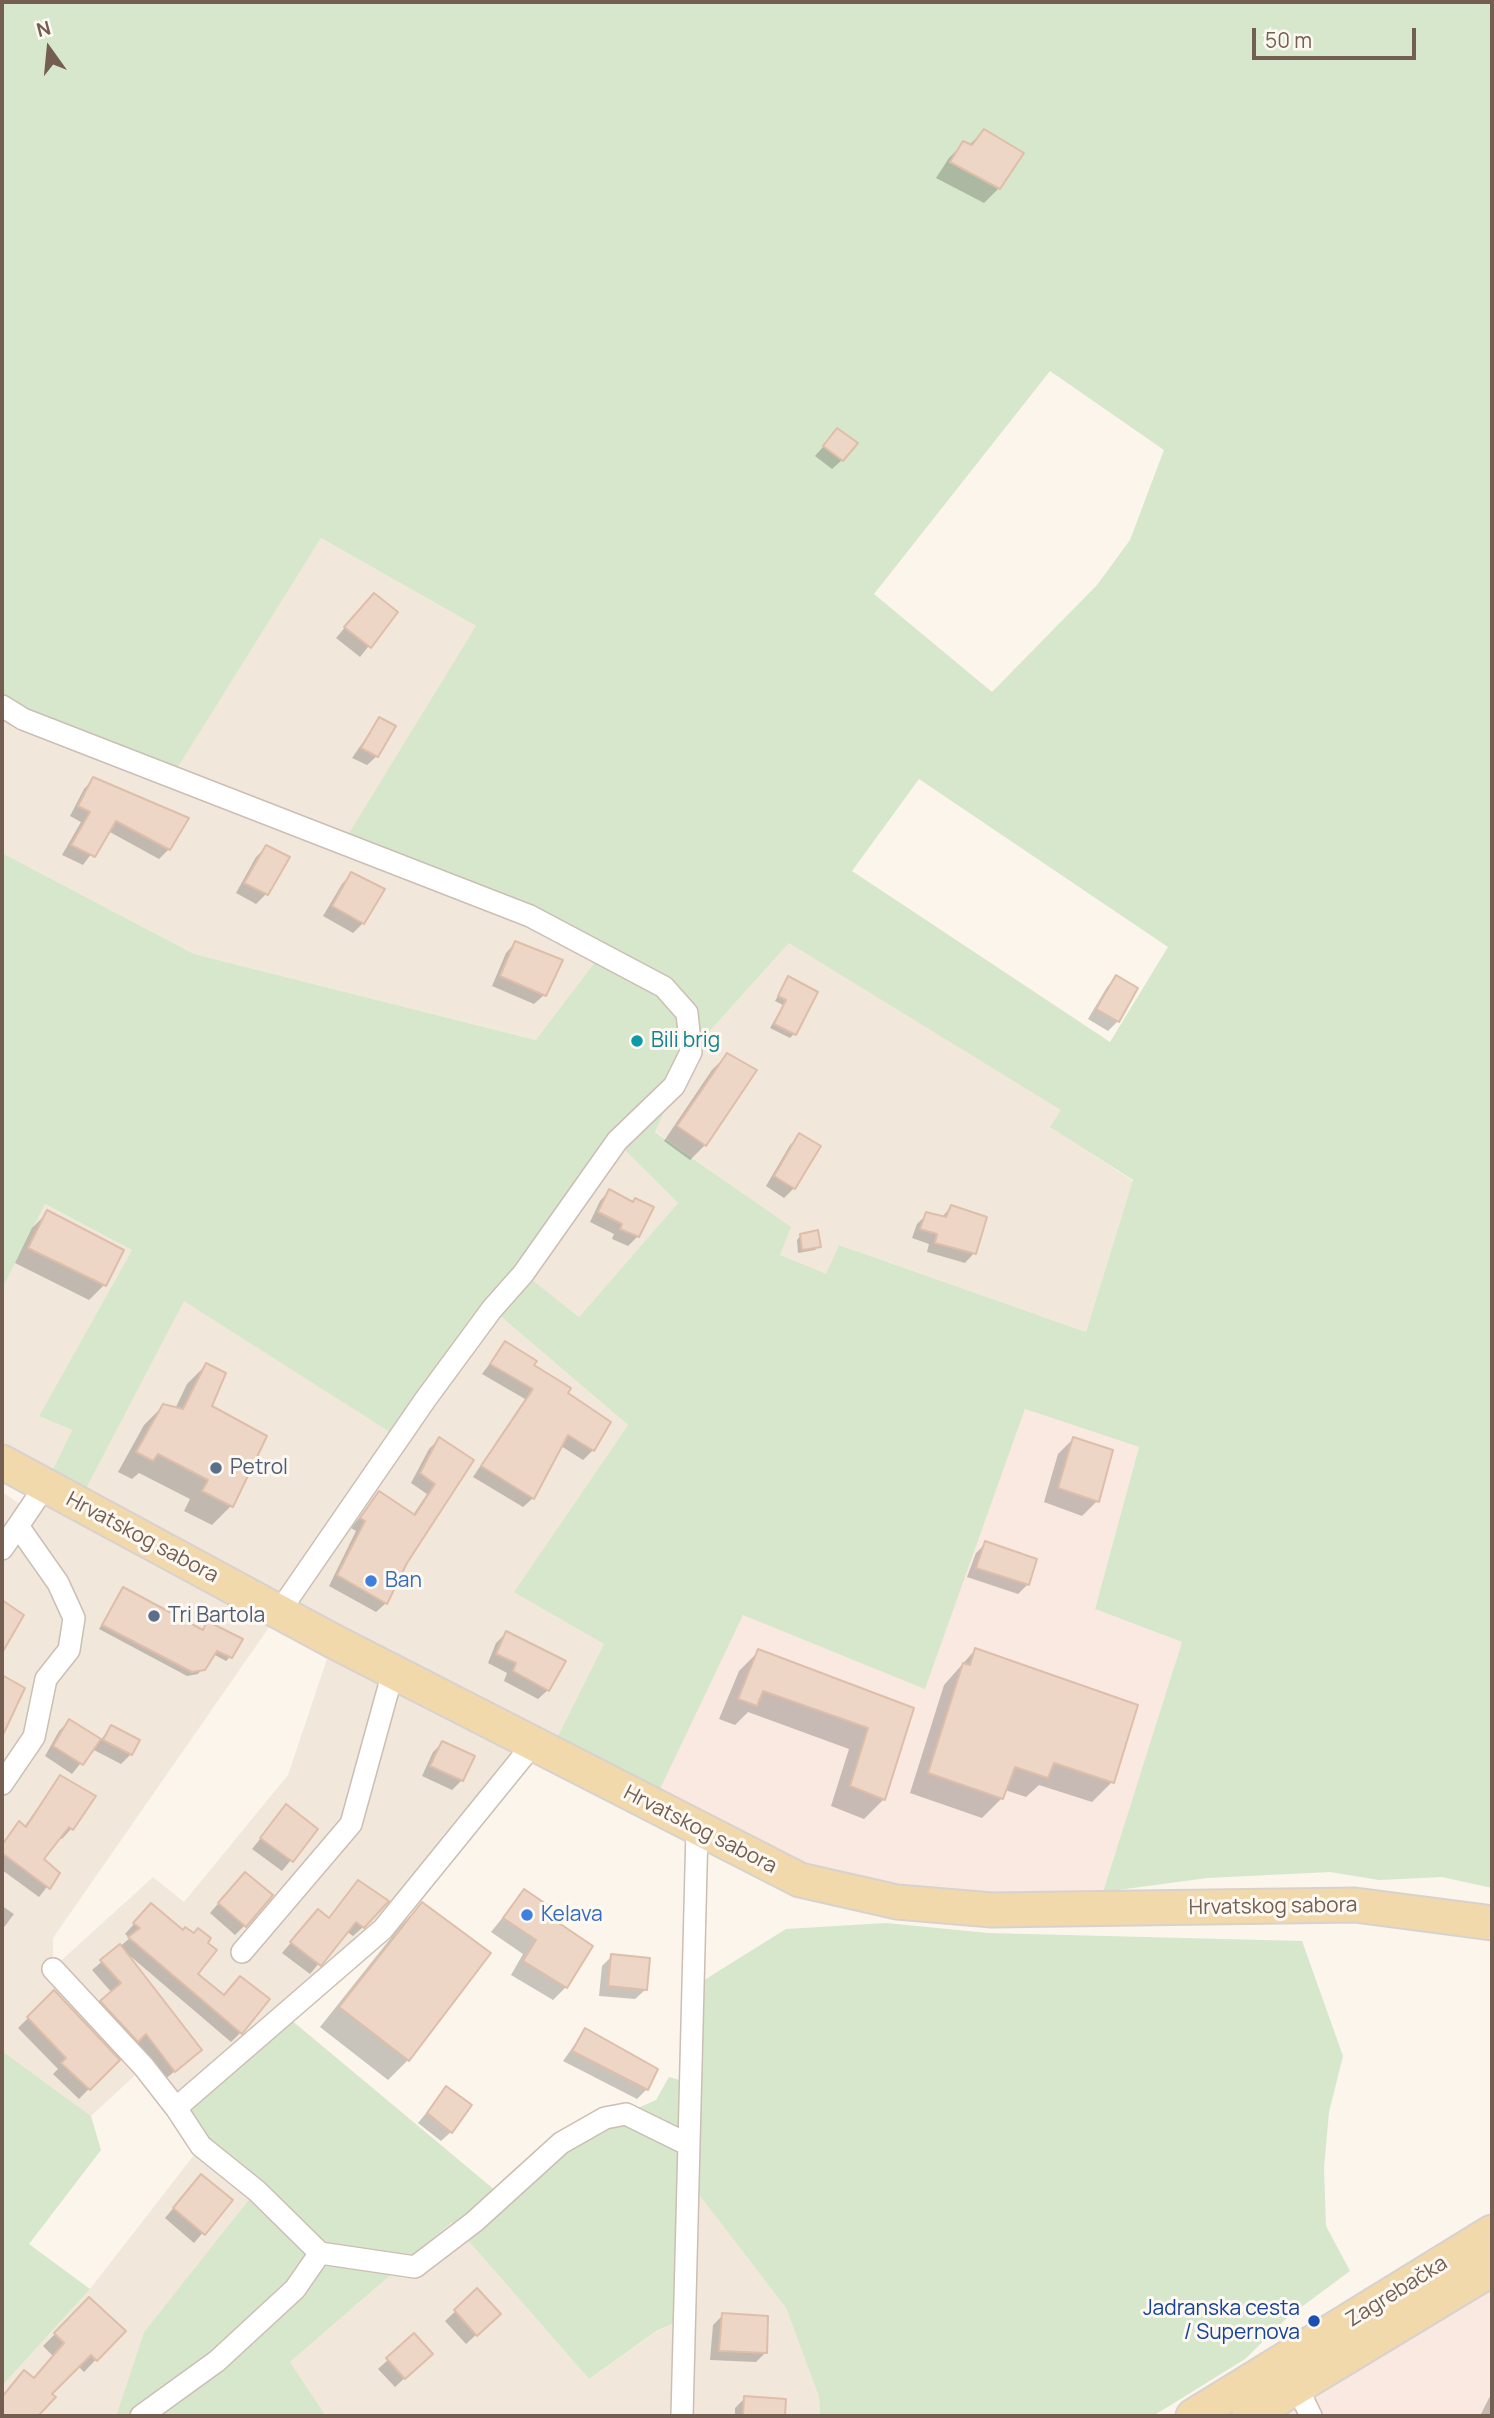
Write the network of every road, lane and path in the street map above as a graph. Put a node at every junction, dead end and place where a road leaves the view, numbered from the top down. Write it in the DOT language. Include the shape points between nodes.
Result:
graph roads {
  1 [pos="2,706"];
  2 [pos="2,1462"];
  3 [pos="45,1486"];
  4 [pos="18,1526"];
  5 [pos="2,1549"];
  6 [pos="279,1612"];
  7 [pos="393,1672"];
  8 [pos="534,1743"];
  9 [pos="2,1784"];
  10 [pos="697,1830"];
  11 [pos="1486,1928"];
  12 [pos="242,1952"];
  13 [pos="53,1969"];
  14 [pos="176,2108"];
  15 [pos="689,2145"];
  16 [pos="1492,2232"];
  17 [pos="320,2253"];
  18 [pos="1492,2269"];
  19 [pos="1304,2402"];
  20 [pos="141,2416"];
  21 [pos="682,2416"];
  22 [pos="1193,2416"];
  23 [pos="1249,2416"];
  1 -- 6 [label="street" via="23,719 530,916 664,987 687,1013 691,1052 674,1086 617,1142 425,1400"];
  2 -- 3 [label="main road, Hrvatskog sabora"];
  3 -- 4 [label="street"];
  3 -- 6 [label="main road, Hrvatskog sabora"];
  4 -- 5 [label="street"];
  4 -- 9 [label="street" via="58,1583 74,1618 69,1650 46,1679 34,1738"];
  6 -- 7 [label="main road, Hrvatskog sabora"];
  7 -- 8 [label="main road, Hrvatskog sabora"];
  7 -- 12 [label="street" via="351,1824"];
  8 -- 10 [label="main road, Hrvatskog sabora"];
  8 -- 14 [label="street" via="383,1929"];
  10 -- 11 [label="main road, Hrvatskog sabora" via="800,1880 897,1902 1064,1911 1355,1905 1438,1913"];
  10 -- 15 [label="street"];
  13 -- 14 [label="street"];
  14 -- 17 [label="street" via="201,2146 257,2191"];
  15 -- 17 [label="street" via="626,2113 605,2118 561,2143 474,2222 415,2267"];
  15 -- 21 [label="street"];
  16 -- 22 [label="main road, Zagrebačka"];
  17 -- 20 [label="street" via="295,2289 217,2361"];
  18 -- 19 [label="main road, Zagrebačka"];
  19 -- 23 [label="main road, Zagrebačka"];
}
